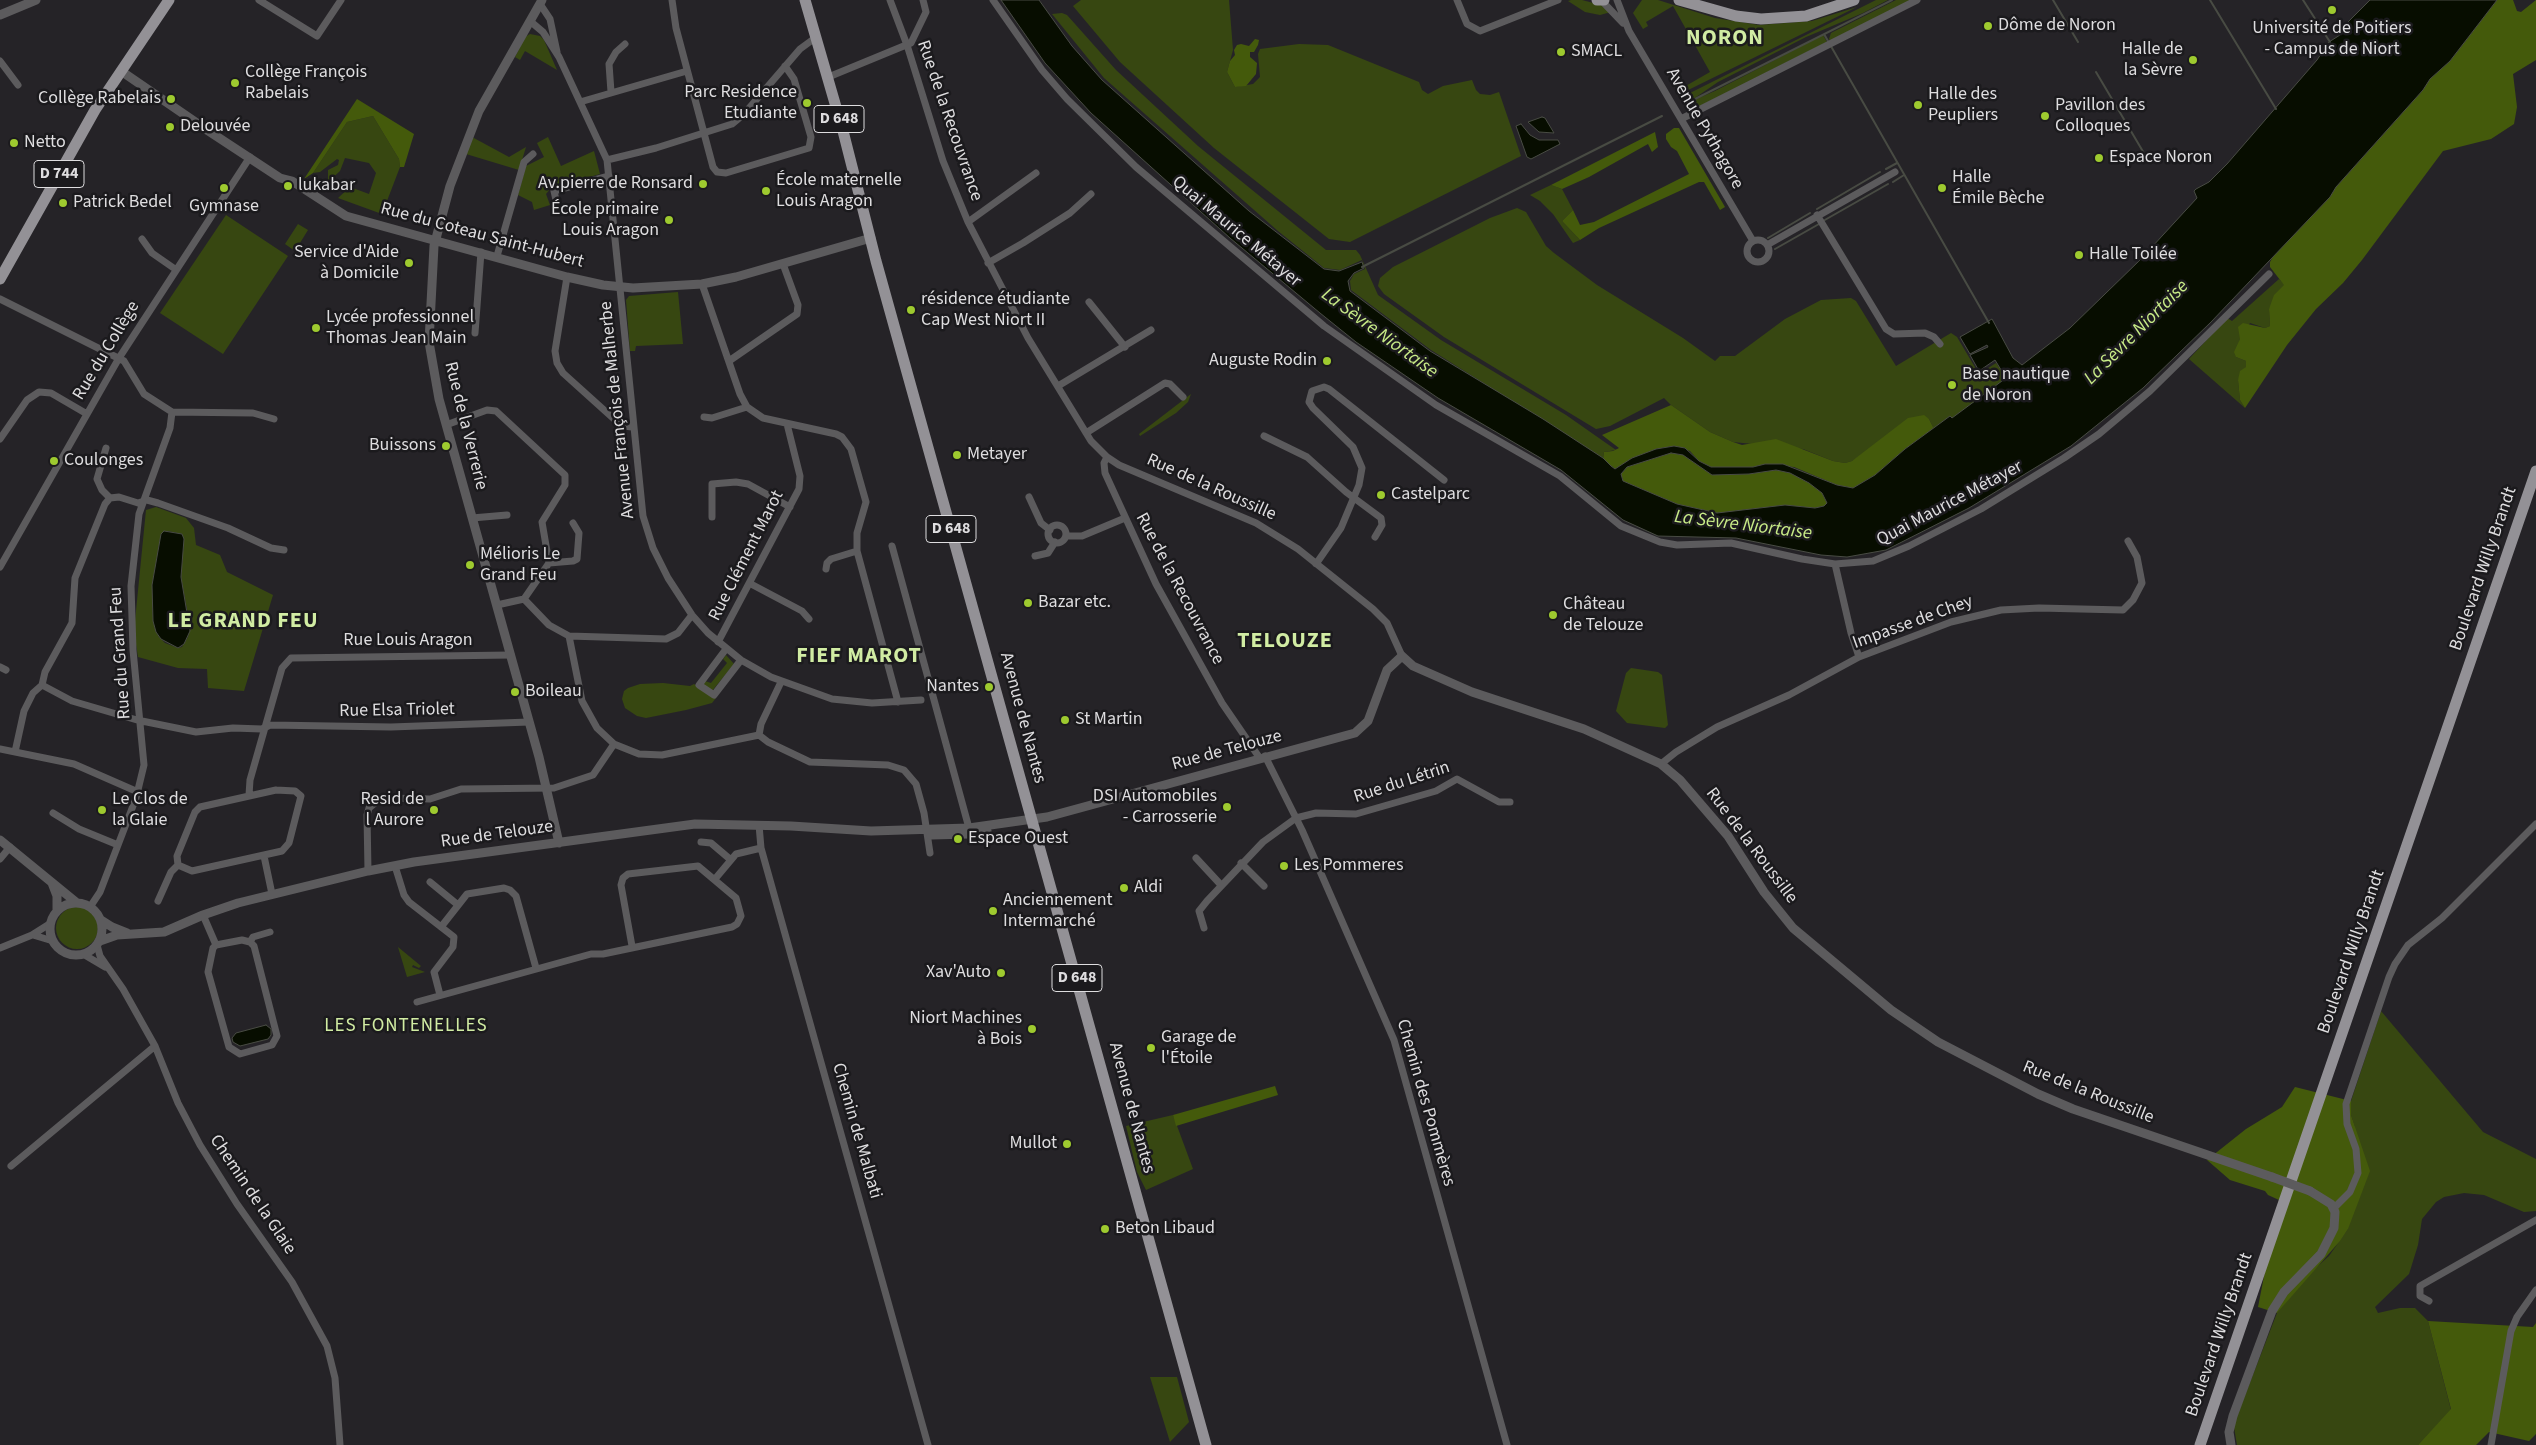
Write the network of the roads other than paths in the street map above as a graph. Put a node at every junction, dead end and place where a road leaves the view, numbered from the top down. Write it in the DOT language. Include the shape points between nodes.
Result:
graph roads {
  1 [pos="36,0"];
  2 [pos="169,0"];
  3 [pos="259,0"];
  4 [pos="341,0"];
  5 [pos="672,0"];
  6 [pos="805,0"];
  7 [pos="890,0"];
  8 [pos="923,0"];
  9 [pos="993,0"];
  10 [pos="1558,0"];
  11 [pos="1597,0"];
  12 [pos="1602,0"];
  13 [pos="1617,0"];
  14 [pos="1679,0"];
  15 [pos="1695,0"];
  16 [pos="1854,0"];
  17 [pos="1917,0"];
  18 [pos="1460,1"];
  19 [pos="541,2"];
  20 [pos="1718,11"];
  21 [pos="0,15"];
  22 [pos="530,21"];
  23 [pos="1629,31"];
  24 [pos="815,38"];
  25 [pos="625,44"];
  26 [pos="908,45"];
  27 [pos="559,57"];
  28 [pos="0,61"];
  29 [pos="785,66"];
  30 [pos="122,71"];
  31 [pos="687,71"];
  32 [pos="826,78"];
  33 [pos="18,85"];
  34 [pos="611,92"];
  35 [pos="580,102"];
  36 [pos="1681,119"];
  37 [pos="704,133"];
  38 [pos="533,154"];
  39 [pos="250,157"];
  40 [pos="607,160"];
  41 [pos="1894,172"];
  42 [pos="1036,174"];
  43 [pos="609,176"];
  44 [pos="1091,194"];
  45 [pos="556,200"];
  46 [pos="1817,215"];
  47 [pos="968,222"];
  48 [pos="870,238"];
  49 [pos="142,239"];
  50 [pos="436,239"];
  51 [pos="1752,241"];
  52 [pos="1767,245"];
  53 [pos="481,252"];
  54 [pos="497,256"];
  55 [pos="988,263"];
  56 [pos="783,264"];
  57 [pos="3,265"];
  58 [pos="175,269"];
  59 [pos="2269,274"];
  60 [pos="567,277"];
  61 [pos="0,279"];
  62 [pos="702,284"];
  63 [pos="619,286"];
  64 [pos="0,299"];
  65 [pos="1089,302"];
  66 [pos="1151,330"];
  67 [pos="475,333"];
  68 [pos="1940,344"];
  69 [pos="1125,347"];
  70 [pos="119,358"];
  71 [pos="729,361"];
  72 [pos="1058,386"];
  73 [pos="1183,397"];
  74 [pos="746,407"];
  75 [pos="172,412"];
  76 [pos="87,414"];
  77 [pos="704,417"];
  78 [pos="274,418"];
  79 [pos="787,424"];
  80 [pos="446,425"];
  81 [pos="632,427"];
  82 [pos="1086,433"];
  83 [pos="1264,436"];
  84 [pos="0,439"];
  85 [pos="106,448"];
  86 [pos="1107,457"];
  87 [pos="2536,471"];
  88 [pos="1444,480"];
  89 [pos="1029,497"];
  90 [pos="1354,497"];
  91 [pos="110,498"];
  92 [pos="142,502"];
  93 [pos="790,507"];
  94 [pos="507,515"];
  95 [pos="712,517"];
  96 [pos="472,518"];
  97 [pos="1125,518"];
  98 [pos="573,523"];
  99 [pos="1050,530"];
  100 [pos="1066,536"];
  101 [pos="1375,537"];
  102 [pos="2128,541"];
  103 [pos="1055,542"];
  104 [pos="892,546"];
  105 [pos="284,550"];
  106 [pos="857,550"];
  107 [pos="1035,556"];
  108 [pos="550,563"];
  109 [pos="1316,564"];
  110 [pos="1835,564"];
  111 [pos="0,567"];
  112 [pos="826,569"];
  113 [pos="751,584"];
  114 [pos="524,599"];
  115 [pos="497,605"];
  116 [pos="692,615"];
  117 [pos="809,619"];
  118 [pos="569,636"];
  119 [pos="718,642"];
  120 [pos="726,649"];
  121 [pos="510,655"];
  122 [pos="1402,656"];
  123 [pos="1859,658"];
  124 [pos="741,660"];
  125 [pos="780,682"];
  126 [pos="42,685"];
  127 [pos="920,700"];
  128 [pos="898,702"];
  129 [pos="140,720"];
  130 [pos="529,722"];
  131 [pos="266,727"];
  132 [pos="759,735"];
  133 [pos="614,744"];
  134 [pos="0,749"];
  135 [pos="15,752"];
  136 [pos="1262,757"];
  137 [pos="1661,764"];
  138 [pos="547,789"];
  139 [pos="138,792"];
  140 [pos="249,795"];
  141 [pos="1510,802"];
  142 [pos="53,813"];
  143 [pos="1296,818"];
  144 [pos="1032,819"];
  145 [pos="1017,821"];
  146 [pos="2536,824"];
  147 [pos="758,825"];
  148 [pos="969,828"];
  149 [pos="926,830"];
  150 [pos="0,840"];
  151 [pos="701,842"];
  152 [pos="559,843"];
  153 [pos="118,845"];
  154 [pos="10,848"];
  155 [pos="761,848"];
  156 [pos="930,853"];
  157 [pos="264,856"];
  158 [pos="1196,858"];
  159 [pos="0,859"];
  160 [pos="731,860"];
  161 [pos="1241,863"];
  162 [pos="178,865"];
  163 [pos="395,866"];
  164 [pos="368,871"];
  165 [pos="715,879"];
  166 [pos="430,882"];
  167 [pos="52,883"];
  168 [pos="1221,885"];
  169 [pos="1264,886"];
  170 [pos="272,894"];
  171 [pos="158,901"];
  172 [pos="77,903"];
  173 [pos="458,905"];
  174 [pos="90,907"];
  175 [pos="58,911"];
  176 [pos="203,914"];
  177 [pos="101,920"];
  178 [pos="51,923"];
  179 [pos="441,927"];
  180 [pos="1204,928"];
  181 [pos="270,932"];
  182 [pos="130,934"];
  183 [pos="32,935"];
  184 [pos="53,941"];
  185 [pos="99,943"];
  186 [pos="252,944"];
  187 [pos="216,945"];
  188 [pos="632,946"];
  189 [pos="0,948"];
  190 [pos="83,954"];
  191 [pos="536,968"];
  192 [pos="110,970"];
  193 [pos="440,995"];
  194 [pos="417,1002"];
  195 [pos="155,1046"];
  196 [pos="12,1166"];
  197 [pos="2334,1208"];
  198 [pos="2536,1220"];
  199 [pos="2536,1290"];
  200 [pos="2429,1301"];
  201 [pos="340,1445"];
  202 [pos="928,1445"];
  203 [pos="1206,1445"];
  204 [pos="1507,1445"];
  205 [pos="2200,1445"];
  206 [pos="2231,1445"];
  207 [pos="2491,1445"];
  1 -- 21 [label="street"];
  2 -- 30 [label="main road, D 744"];
  3 -- 4 [label="street" via="317,36"];
  5 -- 31 [label="street" via="674,22"];
  6 -- 24 [label="main road, Avenue de Nantes / D 648"];
  7 -- 26 [label="street, Rue de la Recouvrance"];
  8 -- 26 [label="street" via="926,12 914,40"];
  9 -- 110 [label="street, Quai Maurice Métayer" via="1042,70 1136,167 1324,326 1410,387 1560,476 1621,526 1641,536 1677,544 1731,543"];
  10 -- 18 [label="street" via="1476,30 1465,20"];
  11 -- 12 [label="main road"];
  12 -- 23 [label="street, Avenue Pythagore"];
  13 -- 23 [label="street, Avenue Pythagore"];
  14 -- 20 [label="main road"];
  15 -- 20 [label="main road"];
  16 -- 20 [label="main road" via="1825,11 1791,17 1747,18"];
  17 -- 36 [label="street"];
  19 -- 22 [label="street, Rue de la Verrerie"];
  19 -- 27 [label="street" via="550,19"];
  22 -- 27 [label="street" via="543,32"];
  22 -- 50 [label="street, Rue de la Verrerie" via="479,111 450,186"];
  23 -- 36 [label="street, Avenue Pythagore"];
  24 -- 29 [label="street" via="805,43"];
  24 -- 32 [label="main road, Avenue de Nantes / D 648"];
  25 -- 34 [label="street" via="609,64"];
  26 -- 32 [label="street"];
  26 -- 47 [label="street, Rue de la Recouvrance" via="936,142"];
  27 -- 35 [label="street, Avenue François de Malherbe"];
  28 -- 33 [label="street"];
  29 -- 37 [label="street" via="739,119"];
  29 -- 37 [label="street" via="792,73 799,95 811,137 809,148 719,173 713,167"];
  30 -- 39 [label="street, Rue du Coteau Saint-Hubert"];
  30 -- 57 [label="main road, D 744" via="95,110"];
  31 -- 34 [label="street"];
  31 -- 37 [label="street"];
  32 -- 48 [label="main road, Avenue de Nantes / D 648"];
  34 -- 35 [label="street"];
  35 -- 40 [label="street, Avenue François de Malherbe"];
  36 -- 51 [label="street, Avenue Pythagore"];
  37 -- 40 [label="street"];
  38 -- 54 [label="street" via="524,162"];
  39 -- 50 [label="street, Rue du Coteau Saint-Hubert" via="346,216"];
  39 -- 58 [label="street, Rue du Collège"];
  40 -- 43 [label="street, Avenue François de Malherbe"];
  41 -- 46 [label="street"];
  42 -- 47 [label="street"];
  43 -- 45 [label="street" via="554,191"];
  43 -- 63 [label="street, Avenue François de Malherbe"];
  44 -- 55 [label="street" via="1070,213"];
  46 -- 52 [label="street"];
  46 -- 68 [label="street" via="1886,329 1894,334 1925,333"];
  47 -- 55 [label="street, Rue de la Recouvrance"];
  48 -- 56 [label="street, Rue du Coteau Saint-Hubert"];
  48 -- 144 [label="main road, Avenue de Nantes / D 648"];
  49 -- 58 [label="street" via="152,253"];
  50 -- 53 [label="street, Rue du Coteau Saint-Hubert"];
  50 -- 80 [label="street, Rue de la Verrerie" via="429,342 435,385"];
  51 -- 52 [label="street" via="1762,241"];
  51 -- 52 [label="street" via="1747,250 1754,261 1766,257"];
  53 -- 54 [label="street, Rue du Coteau Saint-Hubert"];
  53 -- 67 [label="street"];
  54 -- 60 [label="street, Rue du Coteau Saint-Hubert"];
  55 -- 72 [label="street, Rue de la Recouvrance"];
  56 -- 62 [label="street, Rue du Coteau Saint-Hubert"];
  56 -- 71 [label="street" via="798,305 797,314"];
  57 -- 61 [label="main road, D 744"];
  58 -- 70 [label="street, Rue du Collège"];
  59 -- 110 [label="street, Quai Maurice Métayer" via="2150,391 2081,448 1981,509 1909,546 1873,561"];
  60 -- 63 [label="street, Rue du Coteau Saint-Hubert"];
  60 -- 81 [label="street" via="555,351 557,363 614,419"];
  62 -- 63 [label="street, Rue du Coteau Saint-Hubert" via="656,288"];
  62 -- 71 [label="street"];
  63 -- 81 [label="street, Avenue François de Malherbe"];
  64 -- 70 [label="street"];
  65 -- 69 [label="street"];
  66 -- 69 [label="street"];
  69 -- 72 [label="street"];
  70 -- 75 [label="street" via="129,367 144,394"];
  70 -- 76 [label="street, Rue du Collège"];
  71 -- 74 [label="street"];
  72 -- 82 [label="street, Rue de la Recouvrance"];
  73 -- 82 [label="street" via="1165,383"];
  74 -- 77 [label="street" via="712,418"];
  74 -- 79 [label="street" via="764,418"];
  75 -- 78 [label="street" via="253,414"];
  75 -- 92 [label="street, Rue du Grand Feu" via="170,428"];
  76 -- 84 [label="street" via="52,393 38,392 27,400"];
  76 -- 111 [label="street, Rue du Collège"];
  79 -- 93 [label="street, Rue Clément Marot" via="800,482"];
  79 -- 106 [label="street" via="836,434 851,449 866,502 857,533"];
  80 -- 96 [label="street, Rue de la Verrerie"];
  80 -- 108 [label="street" via="488,410 496,411 561,470 565,485 542,522"];
  81 -- 116 [label="street, Avenue François de Malherbe" via="642,516 657,556"];
  82 -- 86 [label="street, Rue de la Recouvrance"];
  83 -- 90 [label="street" via="1307,457"];
  85 -- 91 [label="street" via="97,479"];
  86 -- 97 [label="street, Rue de la Recouvrance" via="1104,469"];
  86 -- 109 [label="street, Rue de la Roussille" via="1130,470 1256,523"];
  87 -- 205 [label="main road, Boulevard Willy Brandt"];
  88 -- 90 [label="street" via="1329,389 1318,388 1309,402 1353,447 1361,461 1361,480"];
  89 -- 99 [label="street" via="1041,522"];
  90 -- 101 [label="street" via="1382,520"];
  90 -- 109 [label="street" via="1341,528"];
  91 -- 92 [label="street"];
  91 -- 126 [label="street" via="75,578 72,623 45,672"];
  92 -- 105 [label="street" via="147,500 187,512 271,548"];
  92 -- 129 [label="street, Rue du Grand Feu" via="130,608"];
  93 -- 95 [label="street" via="748,484 712,484"];
  93 -- 113 [label="street, Rue Clément Marot"];
  94 -- 96 [label="street"];
  96 -- 115 [label="street, Rue de la Verrerie"];
  97 -- 100 [label="street" via="1082,536"];
  97 -- 136 [label="street, Rue de la Recouvrance" via="1156,584 1222,703"];
  98 -- 108 [label="street" via="579,533 577,559"];
  99 -- 100 [label="street" via="1054,526 1062,526"];
  99 -- 103 [label="street" via="1049,537"];
  100 -- 103 [label="street"];
  102 -- 123 [label="street, Impasse de Chey" via="2137,557 2142,584 2123,610 2038,608 1980,613"];
  103 -- 107 [label="street" via="1048,553"];
  104 -- 148 [label="street"];
  106 -- 112 [label="street" via="831,559"];
  106 -- 128 [label="street"];
  108 -- 114 [label="street"];
  109 -- 122 [label="street, Rue de la Roussille" via="1387,622"];
  110 -- 123 [label="street"];
  113 -- 117 [label="street" via="802,611"];
  113 -- 119 [label="street, Rue Clément Marot"];
  114 -- 115 [label="street"];
  114 -- 118 [label="street" via="549,625"];
  115 -- 121 [label="street, Rue de la Verrerie"];
  116 -- 118 [label="street" via="671,638"];
  116 -- 119 [label="street, Avenue François de Malherbe"];
  118 -- 133 [label="street" via="582,701 597,728"];
  119 -- 120 [label="street, Avenue François de Malherbe"];
  120 -- 124 [label="street, Avenue François de Malherbe"];
  120 -- 124 [label="street" via="699,684 714,695"];
  121 -- 130 [label="street, Rue de la Verrerie"];
  121 -- 131 [label="street, Rue Louis Aragon" via="291,658 282,668"];
  122 -- 136 [label="street, Rue de Telouze" via="1387,670 1370,716 1360,729 1318,744"];
  122 -- 137 [label="street, Rue de la Roussille" via="1413,666 1472,692 1584,729"];
  123 -- 137 [label="street, Impasse de Chey" via="1789,695 1717,727"];
  124 -- 125 [label="street, Avenue François de Malherbe"];
  125 -- 128 [label="street, Avenue François de Malherbe" via="832,698 872,703"];
  125 -- 132 [label="street"];
  126 -- 129 [label="street, Rue Elsa Triolet" via="72,701"];
  126 -- 135 [label="street" via="24,711"];
  127 -- 128 [label="street, Avenue François de Malherbe"];
  129 -- 131 [label="street, Rue Elsa Triolet" via="203,732"];
  129 -- 139 [label="street, Rue du Grand Feu" via="144,759"];
  130 -- 131 [label="street, Rue Elsa Triolet"];
  130 -- 138 [label="street, Rue de la Verrerie"];
  131 -- 140 [label="street, Rue Louis Aragon" via="250,780"];
  132 -- 133 [label="street" via="662,755 639,754"];
  132 -- 149 [label="street" via="810,762 899,767 916,784"];
  133 -- 138 [label="street" via="590,777"];
  134 -- 135 [label="street"];
  135 -- 139 [label="street" via="74,764"];
  136 -- 143 [label="street, Chemin des Pommères"];
  136 -- 144 [label="street, Rue de Telouze"];
  137 -- 197 [label="street, Rue de la Roussille, bridge" via="1680,780 1728,836 1764,892 1794,928 1910,1025 1973,1061 2064,1105 2310,1191"];
  138 -- 152 [label="street, Rue de la Verrerie"];
  138 -- 164 [label="street" via="461,789 430,799 381,800 369,808 367,815"];
  139 -- 153 [label="street, Rue du Grand Feu"];
  140 -- 157 [label="street" via="276,790 295,791 301,796 287,847 282,852"];
  140 -- 162 [label="street" via="197,809 177,856"];
  141 -- 143 [label="street, Rue du Létrin" via="1499,802 1458,779 1430,793 1356,814 1316,813"];
  142 -- 153 [label="street" via="79,829"];
  143 -- 161 [label="street" via="1274,832"];
  143 -- 204 [label="street, Chemin des Pommères" via="1394,1040"];
  144 -- 145 [label="street, Rue de Telouze"];
  144 -- 203 [label="main road, Avenue de Nantes / D 648"];
  145 -- 148 [label="street, Rue de Telouze"];
  145 -- 149 [label="street, Rue de Telouze" via="1010,826 969,834"];
  146 -- 197 [label="street" via="2442,918 2408,945 2395,964 2346,1104 2358,1172 2350,1192"];
  147 -- 149 [label="street, Rue de Telouze"];
  147 -- 152 [label="street, Rue de Telouze" via="694,824"];
  147 -- 155 [label="street, Chemin de Malbati"];
  148 -- 149 [label="street, Rue de Telouze"];
  149 -- 156 [label="street"];
  150 -- 154 [label="street"];
  151 -- 160 [label="street" via="711,843"];
  152 -- 163 [label="street, Rue de Telouze"];
  153 -- 174 [label="street, Rue du Grand Feu" via="100,892"];
  154 -- 159 [label="street"];
  154 -- 167 [label="street"];
  155 -- 160 [label="street" via="739,853"];
  155 -- 202 [label="street, Chemin de Malbati"];
  157 -- 162 [label="street" via="192,871"];
  157 -- 170 [label="street"];
  158 -- 168 [label="street"];
  160 -- 165 [label="street"];
  161 -- 168 [label="street"];
  161 -- 169 [label="street"];
  162 -- 171 [label="street" via="170,872"];
  163 -- 164 [label="street, Rue de Telouze"];
  163 -- 179 [label="street" via="406,898"];
  164 -- 170 [label="street, Rue de Telouze"];
  165 -- 188 [label="street" via="736,898 742,916 735,926"];
  165 -- 188 [label="street" via="694,866 626,876 620,885"];
  166 -- 173 [label="street"];
  167 -- 172 [label="street"];
  167 -- 175 [label="street"];
  168 -- 180 [label="street" via="1199,911"];
  170 -- 176 [label="street, Rue de Telouze"];
  172 -- 174 [label="street"];
  172 -- 175 [label="street"];
  173 -- 179 [label="street"];
  173 -- 191 [label="street" via="467,894 504,888 513,892"];
  174 -- 177 [label="street"];
  175 -- 178 [label="street"];
  176 -- 182 [label="street, Rue de Telouze" via="164,932"];
  176 -- 187 [label="street"];
  177 -- 182 [label="street, Rue de Telouze"];
  177 -- 185 [label="street"];
  178 -- 183 [label="street"];
  178 -- 184 [label="street"];
  179 -- 193 [label="street" via="455,941 434,972"];
  181 -- 186 [label="street" via="254,937"];
  182 -- 185 [label="street, Rue de Telouze"];
  183 -- 184 [label="street"];
  183 -- 189 [label="street"];
  184 -- 190 [label="street" via="68,954"];
  185 -- 190 [label="street"];
  185 -- 192 [label="street, Chemin de la Glaie" via="100,956"];
  186 -- 187 [label="street" via="242,940"];
  186 -- 187 [label="street" via="278,1036 272,1045 240,1054 229,1047 208,972"];
  188 -- 191 [label="street"];
  190 -- 192 [label="street, Chemin de la Glaie"];
  191 -- 193 [label="street"];
  192 -- 195 [label="street, Chemin de la Glaie"];
  193 -- 194 [label="street"];
  195 -- 196 [label="street"];
  195 -- 201 [label="street, Chemin de la Glaie" via="178,1103 200,1145 292,1282 327,1346 335,1378"];
  197 -- 206 [label="street" via="2334,1228 2327,1246 2284,1292 2272,1311 2233,1416 2229,1432"];
  198 -- 200 [label="street" via="2420,1286 2420,1296"];
  199 -- 207 [label="street" via="2511,1331"];
}
